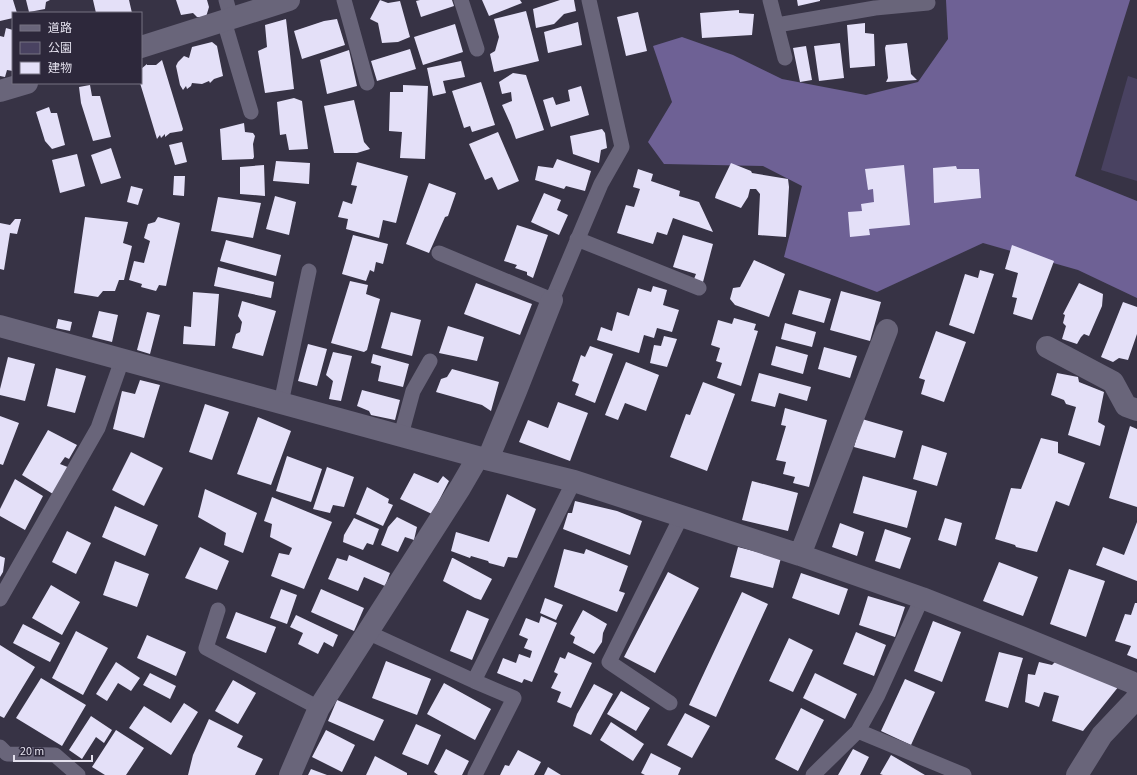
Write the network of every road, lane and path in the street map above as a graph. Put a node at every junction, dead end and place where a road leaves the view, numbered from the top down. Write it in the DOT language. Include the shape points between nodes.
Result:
graph roads {
  1 [pos="289,0"];
  2 [pos="344,0"];
  3 [pos="461,0"];
  4 [pos="589,0"];
  5 [pos="770,0"];
  6 [pos="928,3"];
  7 [pos="227,13"];
  8 [pos="777,25"];
  9 [pos="142,47"];
  10 [pos="477,50"];
  11 [pos="785,58"];
  12 [pos="367,83"];
  13 [pos="24,84"];
  14 [pos="0,92"];
  15 [pos="251,112"];
  16 [pos="577,239"];
  17 [pos="439,253"];
  18 [pos="309,271"];
  19 [pos="699,288"];
  20 [pos="552,300"];
  21 [pos="0,326"];
  22 [pos="887,330"];
  23 [pos="1047,347"];
  24 [pos="122,360"];
  25 [pos="430,361"];
  26 [pos="281,403"];
  27 [pos="1137,410"];
  28 [pos="401,435"];
  29 [pos="483,458"];
  30 [pos="574,481"];
  31 [pos="681,517"];
  32 [pos="800,555"];
  33 [pos="922,598"];
  34 [pos="0,599"];
  35 [pos="218,610"];
  36 [pos="367,632"];
  37 [pos="474,681"];
  38 [pos="1137,686"];
  39 [pos="1137,698"];
  40 [pos="670,703"];
  41 [pos="319,708"];
  42 [pos="858,731"];
  43 [pos="0,747"];
  44 [pos="78,775"];
  45 [pos="290,775"];
  46 [pos="475,775"];
  47 [pos="812,775"];
  48 [pos="964,775"];
  49 [pos="1077,775"];
  1 -- 7 [label="street"];
  2 -- 12 [label="lane"];
  3 -- 10 [label="lane"];
  4 -- 16 [label="lane" via="622,147 601,184"];
  5 -- 8 [label="lane"];
  6 -- 8 [label="lane" via="875,8"];
  7 -- 9 [label="street"];
  7 -- 15 [label="lane"];
  8 -- 11 [label="lane"];
  13 -- 14 [label="street"];
  16 -- 19 [label="lane"];
  16 -- 20 [label="lane"];
  17 -- 20 [label="lane"];
  18 -- 26 [label="lane"];
  20 -- 29 [label="street" via="516,391"];
  21 -- 24 [label="street"];
  22 -- 32 [label="street"];
  23 -- 27 [label="street" via="1113,382 1126,406"];
  24 -- 26 [label="street"];
  24 -- 34 [label="lane" via="98,428"];
  25 -- 28 [label="lane" via="413,391"];
  26 -- 28 [label="street"];
  28 -- 29 [label="street"];
  29 -- 30 [label="street"];
  29 -- 36 [label="street" via="460,488"];
  30 -- 31 [label="street"];
  30 -- 37 [label="lane"];
  31 -- 32 [label="street"];
  31 -- 40 [label="lane" via="609,662"];
  32 -- 33 [label="street"];
  33 -- 38 [label="street"];
  33 -- 42 [label="lane" via="878,695"];
  35 -- 41 [label="lane" via="206,648"];
  36 -- 37 [label="lane"];
  36 -- 41 [label="street"];
  37 -- 46 [label="lane" via="514,698"];
  39 -- 49 [label="street" via="1102,735"];
  41 -- 45 [label="street"];
  42 -- 47 [label="lane"];
  42 -- 48 [label="lane"];
  43 -- 44 [label="lane" via="7,754 55,755"];
}
